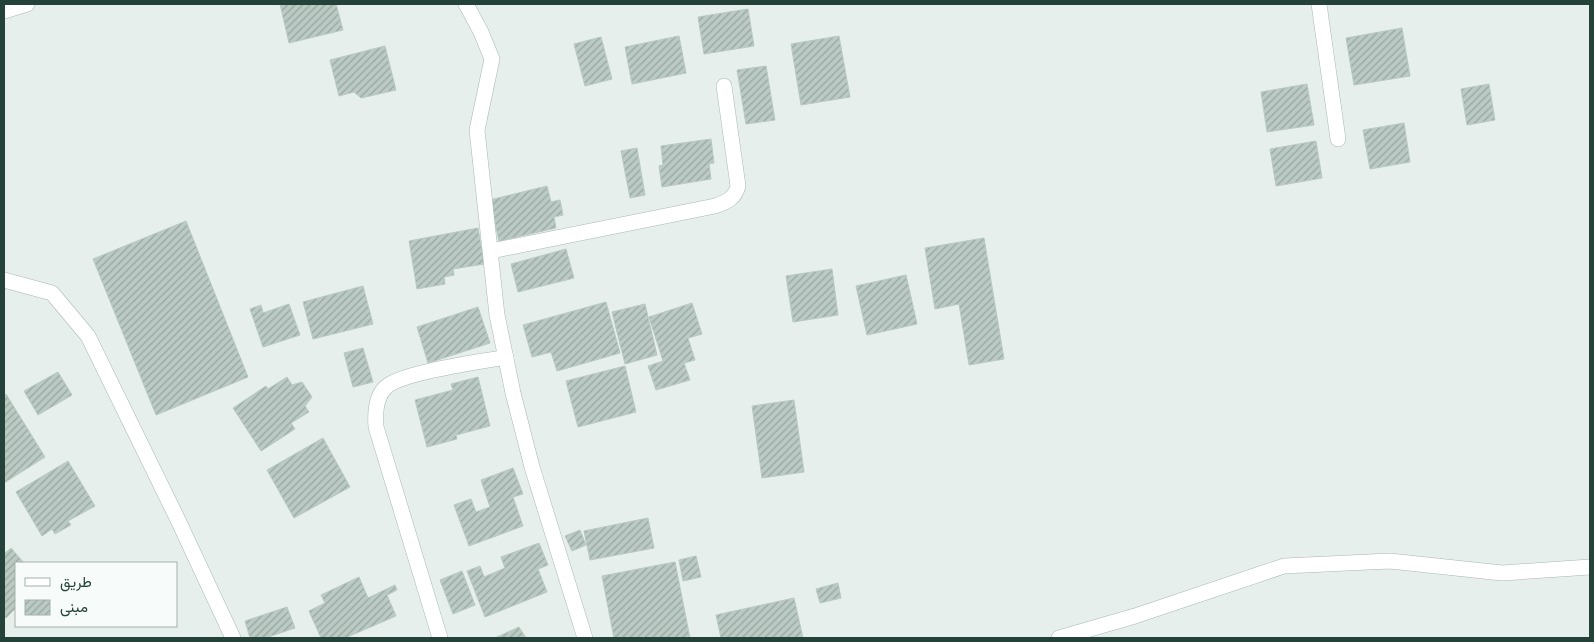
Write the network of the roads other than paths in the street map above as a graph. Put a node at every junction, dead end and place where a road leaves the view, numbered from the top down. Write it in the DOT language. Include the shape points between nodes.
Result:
graph roads {
  1 [pos="28,4"];
  2 [pos="466,4"];
  3 [pos="1320,4"];
  4 [pos="4,11"];
  5 [pos="724,86"];
  6 [pos="1338,139"];
  7 [pos="490,250"];
  8 [pos="4,280"];
  9 [pos="506,357"];
  10 [pos="1590,567"];
  11 [pos="233,638"];
  12 [pos="440,638"];
  13 [pos="585,638"];
  14 [pos="1059,638"];
  1 -- 4 [label="street"];
  2 -- 7 [label="street" via="492,58 477,130"];
  3 -- 6 [label="street"];
  5 -- 7 [label="street" via="738,186 731,199 715,206"];
  7 -- 9 [label="street" via="497,314"];
  8 -- 11 [label="street" via="52,293 88,336"];
  9 -- 12 [label="street" via="398,380 386,387 378,399 376,427"];
  9 -- 13 [label="street" via="532,467"];
  10 -- 14 [label="street" via="1502,573 1390,561 1284,566"];
}
